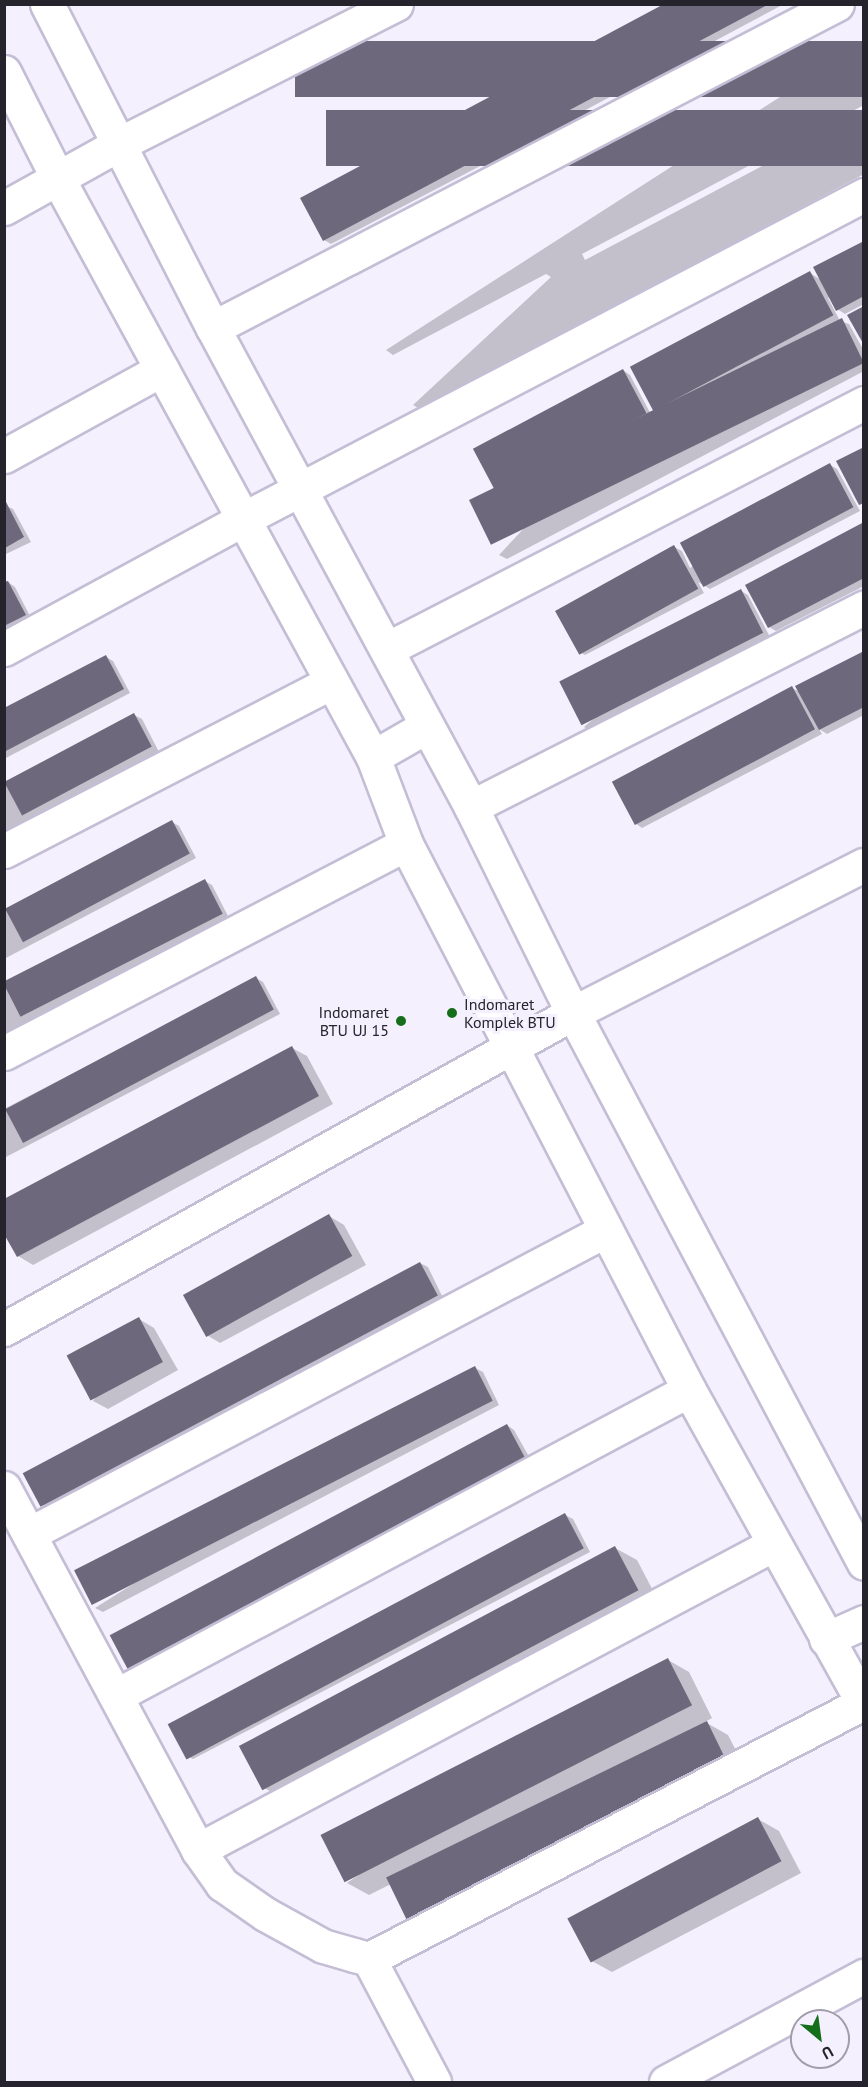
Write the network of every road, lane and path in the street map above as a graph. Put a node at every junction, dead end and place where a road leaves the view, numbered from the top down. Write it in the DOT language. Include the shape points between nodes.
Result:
graph roads {
  1 [pos="47,4"];
  2 [pos="396,4"];
  3 [pos="837,4"];
  4 [pos="4,72"];
  5 [pos="120,143"];
  6 [pos="58,178"];
  7 [pos="864,195"];
  8 [pos="4,208"];
  9 [pos="213,328"];
  10 [pos="162,369"];
  11 [pos="864,403"];
  12 [pos="4,456"];
  13 [pos="300,491"];
  14 [pos="245,518"];
  15 [pos="864,608"];
  16 [pos="4,649"];
  17 [pos="387,650"];
  18 [pos="331,682"];
  19 [pos="427,726"];
  20 [pos="373,757"];
  21 [pos="471,807"];
  22 [pos="406,844"];
  23 [pos="4,851"];
  24 [pos="864,865"];
  25 [pos="573,1013"];
  26 [pos="510,1047"];
  27 [pos="4,1053"];
  28 [pos="606,1230"];
  29 [pos="4,1329"];
  30 [pos="689,1390"];
  31 [pos="4,1488"];
  32 [pos="28,1534"];
  33 [pos="774,1544"];
  34 [pos="864,1563"];
  35 [pos="864,1622"];
  36 [pos="826,1639"];
  37 [pos="117,1695"];
  38 [pos="863,1704"];
  39 [pos="198,1850"];
  40 [pos="369,1959"];
  41 [pos="864,1976"];
  42 [pos="434,2082"];
  43 [pos="666,2082"];
  1 -- 5 [label="street"];
  2 -- 5 [label="street"];
  3 -- 9 [label="street"];
  4 -- 6 [label="street"];
  5 -- 6 [label="street"];
  5 -- 9 [label="street"];
  6 -- 8 [label="street"];
  6 -- 10 [label="street"];
  7 -- 13 [label="street"];
  9 -- 13 [label="street"];
  10 -- 12 [label="street"];
  10 -- 14 [label="street"];
  11 -- 17 [label="street"];
  13 -- 14 [label="street"];
  13 -- 17 [label="street"];
  14 -- 16 [label="street"];
  14 -- 18 [label="street"];
  15 -- 21 [label="street"];
  17 -- 19 [label="street"];
  18 -- 20 [label="street"];
  18 -- 23 [label="street"];
  19 -- 20 [label="street"];
  19 -- 21 [label="street"];
  20 -- 22 [label="street"];
  21 -- 25 [label="street"];
  22 -- 26 [label="street"];
  22 -- 27 [label="street"];
  24 -- 25 [label="street"];
  25 -- 26 [label="street"];
  25 -- 34 [label="street"];
  26 -- 28 [label="street"];
  26 -- 29 [label="street"];
  28 -- 30 [label="street"];
  28 -- 32 [label="street"];
  30 -- 33 [label="street"];
  30 -- 37 [label="street"];
  31 -- 32 [label="street"];
  32 -- 37 [label="street"];
  33 -- 36 [label="street"];
  33 -- 39 [label="street"];
  35 -- 36 [label="street"];
  36 -- 38 [label="street"];
  37 -- 39 [label="street"];
  38 -- 40 [label="street"];
  39 -- 40 [label="street" via="222,1884 266,1914 323,1946"];
  40 -- 42 [label="street"];
  41 -- 43 [label="street"];
}
